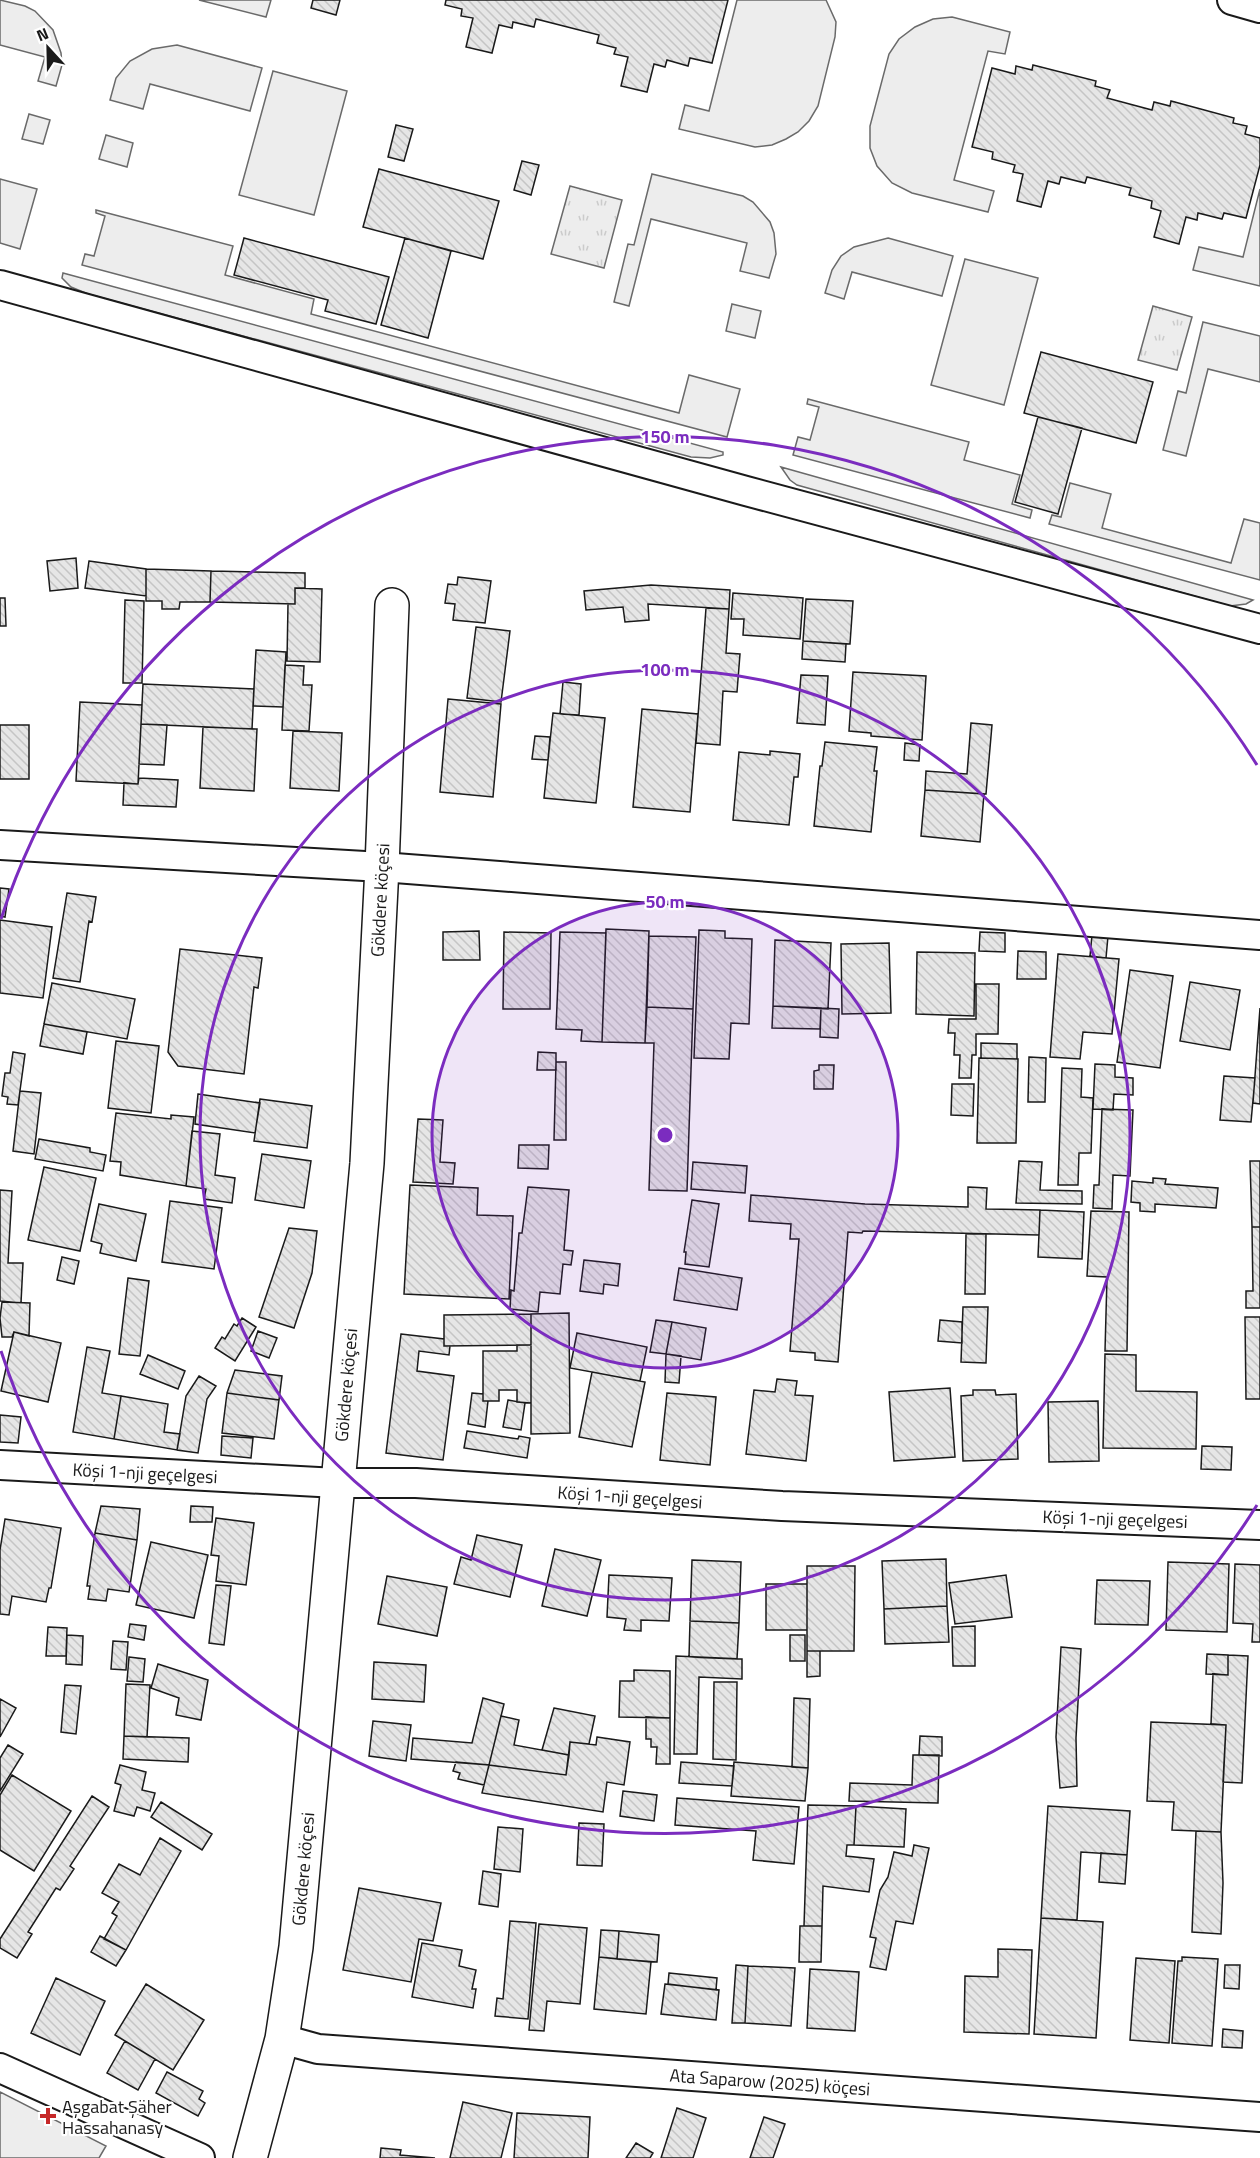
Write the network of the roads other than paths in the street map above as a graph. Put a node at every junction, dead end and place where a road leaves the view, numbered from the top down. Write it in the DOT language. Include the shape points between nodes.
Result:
graph roads {
  1 [pos="1232,0"];
  2 [pos="1260,8"];
  3 [pos="0,285"];
  4 [pos="392,605"];
  5 [pos="1260,629"];
  6 [pos="0,845"];
  7 [pos="382,867"];
  8 [pos="1260,935"];
  9 [pos="0,1465"];
  10 [pos="337,1484"];
  11 [pos="1260,1525"];
  12 [pos="282,2039"];
  13 [pos="0,2068"];
  14 [pos="1260,2117"];
  15 [pos="200,2158"];
  16 [pos="250,2158"];
  1 -- 2 [label="street"];
  3 -- 5 [label="street"];
  4 -- 7 [label="street, Gökdere köçesi"];
  6 -- 7 [label="street"];
  7 -- 8 [label="street"];
  7 -- 10 [label="street, Gökdere köçesi" via="367,1163"];
  9 -- 10 [label="street, Köşi 1-nji geçelgesi"];
  10 -- 11 [label="street, Köşi 1-nji geçelgesi" via="416,1483 794,1506"];
  10 -- 12 [label="street, Gökdere köçesi" via="296,1947"];
  12 -- 14 [label="street, Ata Saparow (2025) köçesi" via="318,2049"];
  12 -- 16 [label="street, Gökdere köçesi"];
  13 -- 15 [label="street"];
}
